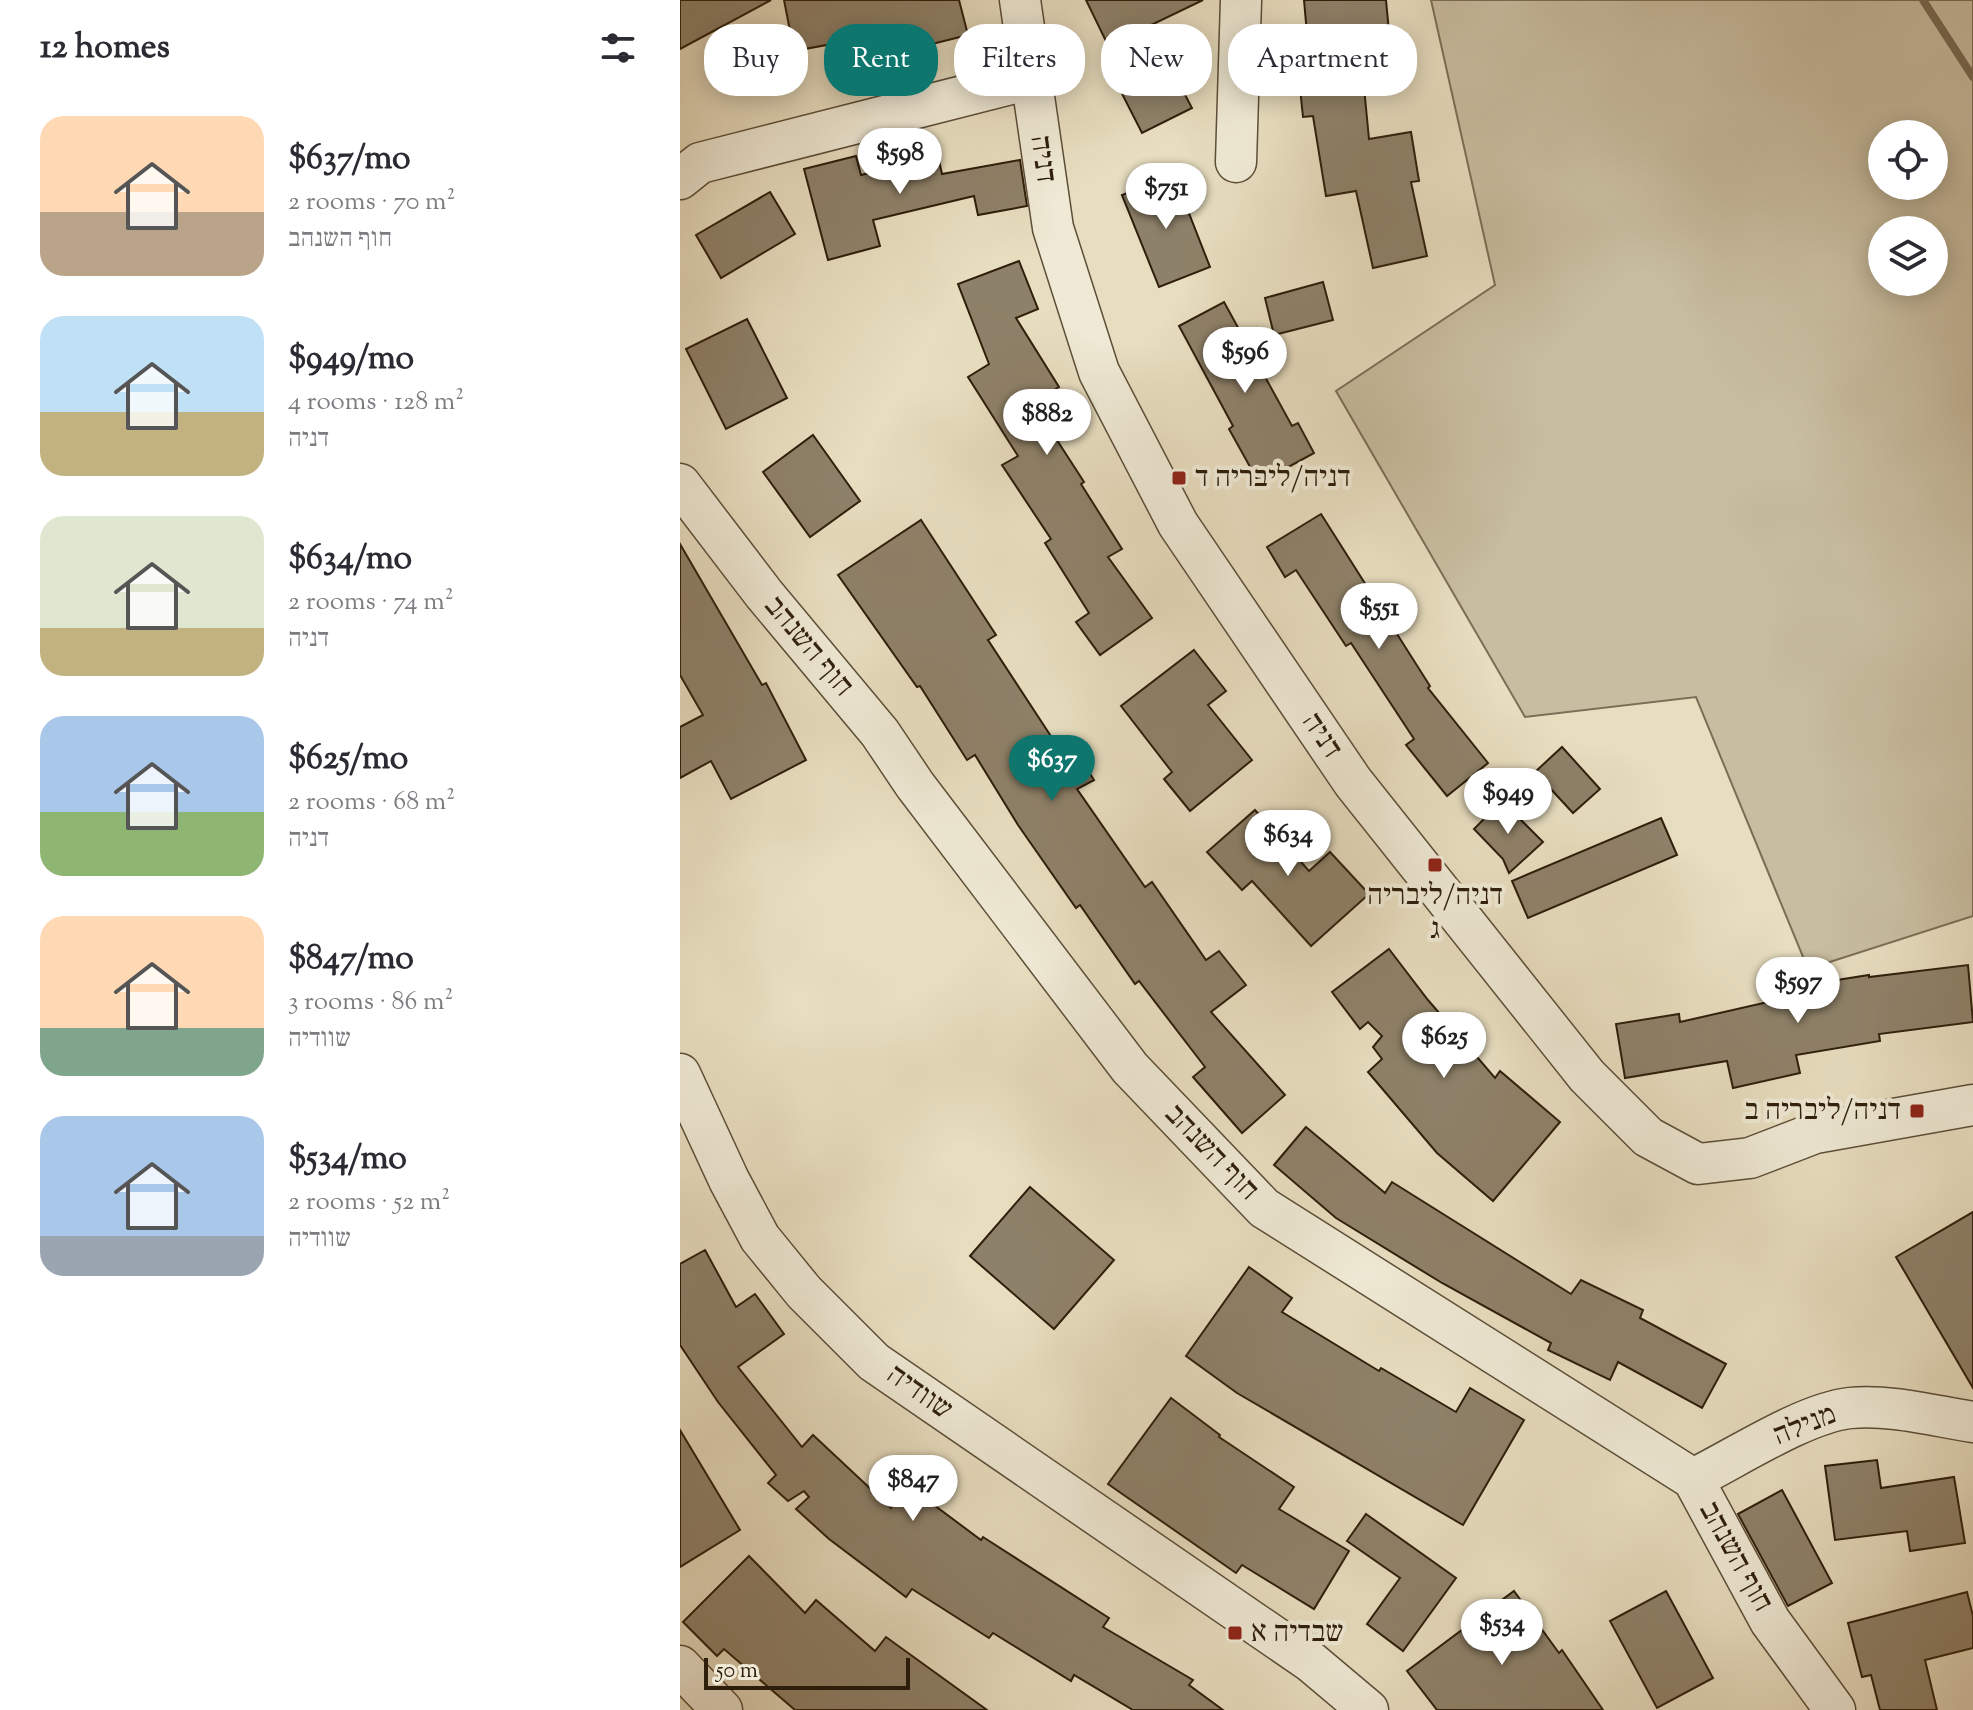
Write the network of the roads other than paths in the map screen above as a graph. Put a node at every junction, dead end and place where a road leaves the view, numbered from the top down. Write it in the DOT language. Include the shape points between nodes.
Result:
graph roads {
  1 [pos="1020,0"];
  2 [pos="1241,0"];
  3 [pos="1023,24"];
  4 [pos="963,96"];
  5 [pos="1033,96"];
  6 [pos="1236,162"];
  7 [pos="680,179"];
  8 [pos="680,484"];
  9 [pos="680,1074"];
  10 [pos="1973,1105"];
  11 [pos="1973,1422"];
  12 [pos="1693,1479"];
  13 [pos="680,1666"];
  14 [pos="722,1710"];
  15 [pos="1368,1710"];
  16 [pos="1835,1710"];
  1 -- 3 [label="street, דניה"];
  2 -- 6 [label="street"];
  4 -- 7 [label="street" via="700,163"];
  5 -- 10 [label="street, דניה" via="1053,228 1099,372 1178,524 1353,782 1587,1076 1648,1137 1698,1164 1750,1158 1815,1133"];
  8 -- 12 [label="street, חוף השנהב" via="880,733 1130,1068 1264,1208"];
  9 -- 15 [label="street, שוודיה" via="760,1238 804,1292 874,1362 1311,1662"];
  11 -- 12 [label="street, מנילה" via="1850,1408 1812,1419"];
  12 -- 16 [label="street, חוף השנהב" via="1770,1621"];
  13 -- 14 [label="street"];
}
